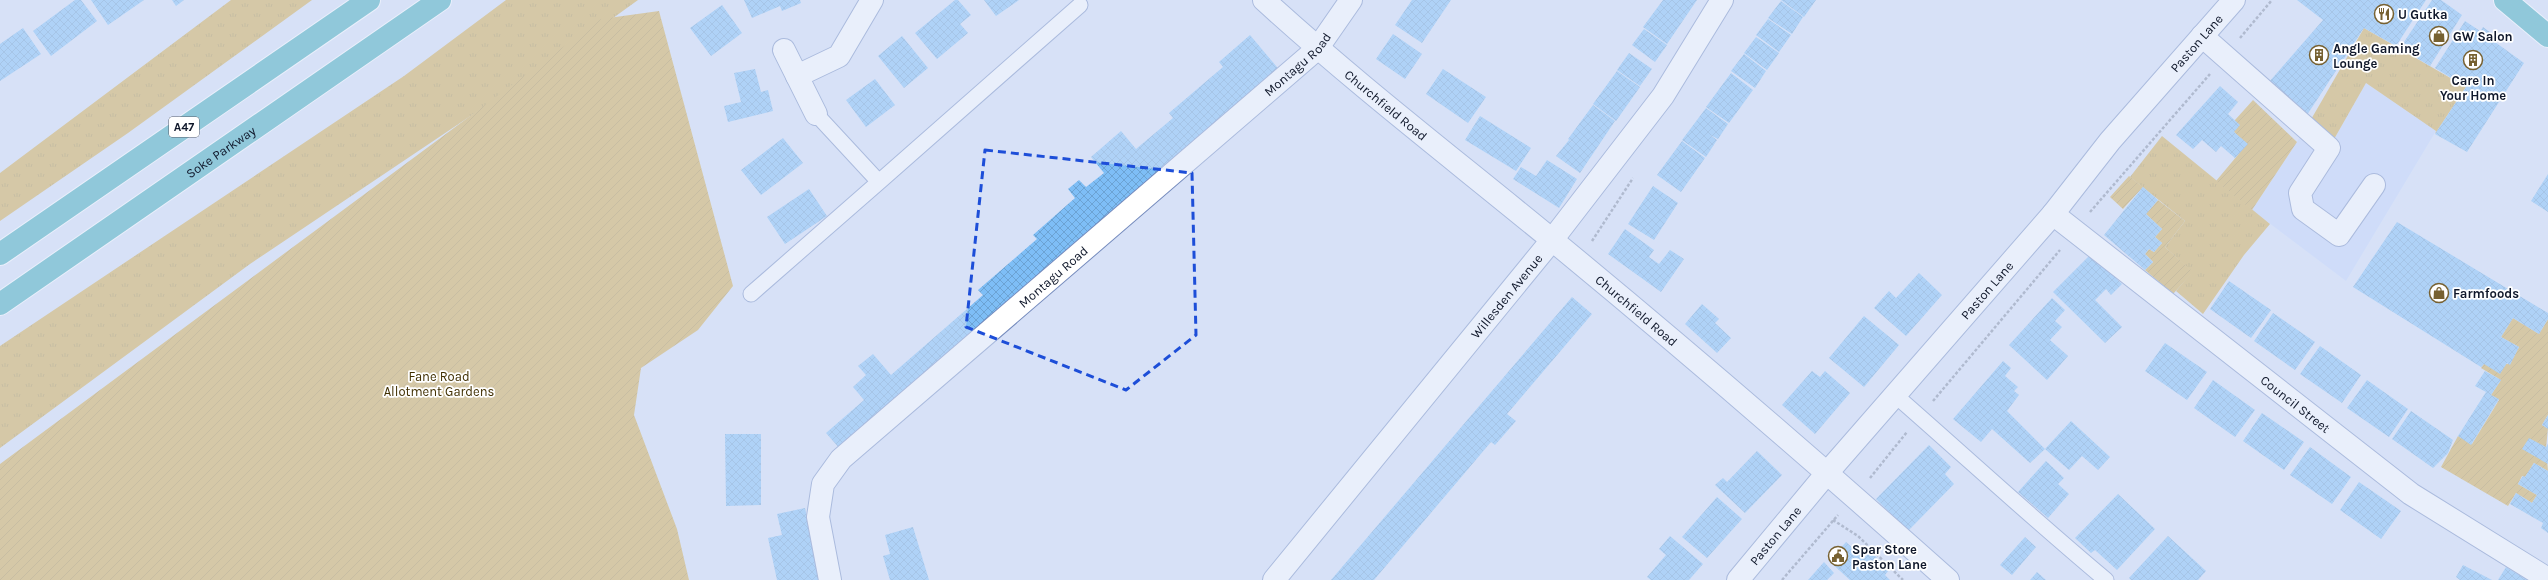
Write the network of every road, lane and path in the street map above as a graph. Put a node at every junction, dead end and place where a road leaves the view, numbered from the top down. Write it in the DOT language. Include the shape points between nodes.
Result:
graph roads {
  1 [pos="369,0"];
  2 [pos="440,0"];
  3 [pos="872,0"];
  4 [pos="1264,0"];
  5 [pos="1351,0"];
  6 [pos="1722,0"];
  7 [pos="2234,0"];
  8 [pos="2272,0"];
  9 [pos="2505,0"];
  10 [pos="1080,5"];
  11 [pos="2202,36"];
  12 [pos="2548,36"];
  13 [pos="1318,49"];
  14 [pos="784,50"];
  15 [pos="2225,56"];
  16 [pos="796,76"];
  17 [pos="816,114"];
  18 [pos="1635,174"];
  19 [pos="879,182"];
  20 [pos="2374,185"];
  21 [pos="2053,214"];
  22 [pos="2087,216"];
  23 [pos="1552,240"];
  24 [pos="1590,245"];
  25 [pos="0,254"];
  26 [pos="751,294"];
  27 [pos="0,304"];
  28 [pos="1895,395"];
  29 [pos="1828,473"];
  30 [pos="1833,520"];
  31 [pos="2548,579"];
  32 [pos="830,580"];
  33 [pos="1274,580"];
  34 [pos="1738,580"];
  35 [pos="1903,580"];
  36 [pos="1948,580"];
  37 [pos="2106,580"];
  1 -- 25 [label="highway, A47"];
  2 -- 27 [label="highway, Soke Parkway"];
  3 -- 16 [label="street" via="839,56"];
  4 -- 13 [label="street, Churchfield Road"];
  5 -- 13 [label="street, Montagu Road"];
  6 -- 23 [label="street, Willesden Avenue" via="1662,96"];
  7 -- 11 [label="street, Paston Lane"];
  8 -- 15 [label="path"];
  9 -- 12 [label="highway"];
  10 -- 19 [label="lane"];
  11 -- 15 [label="street"];
  11 -- 21 [label="street, Paston Lane" via="2110,141"];
  13 -- 23 [label="street, Churchfield Road"];
  13 -- 32 [label="street, Montagu Road" via="841,459 823,484 818,517"];
  14 -- 16 [label="street"];
  15 -- 20 [label="street" via="2329,148 2300,193 2303,209 2339,235"];
  15 -- 22 [label="path"];
  16 -- 17 [label="street"];
  17 -- 19 [label="lane"];
  18 -- 24 [label="path"];
  19 -- 26 [label="lane"];
  21 -- 28 [label="street, Paston Lane"];
  21 -- 31 [label="street, Council Street" via="2411,494"];
  23 -- 29 [label="street, Churchfield Road"];
  23 -- 33 [label="street, Willesden Avenue"];
  28 -- 29 [label="street, Paston Lane"];
  28 -- 37 [label="lane" via="1986,474 2013,502"];
  29 -- 34 [label="street, Paston Lane"];
  29 -- 36 [label="street, Churchfield Road"];
  30 -- 35 [label="path" via="1858,536"];
}
